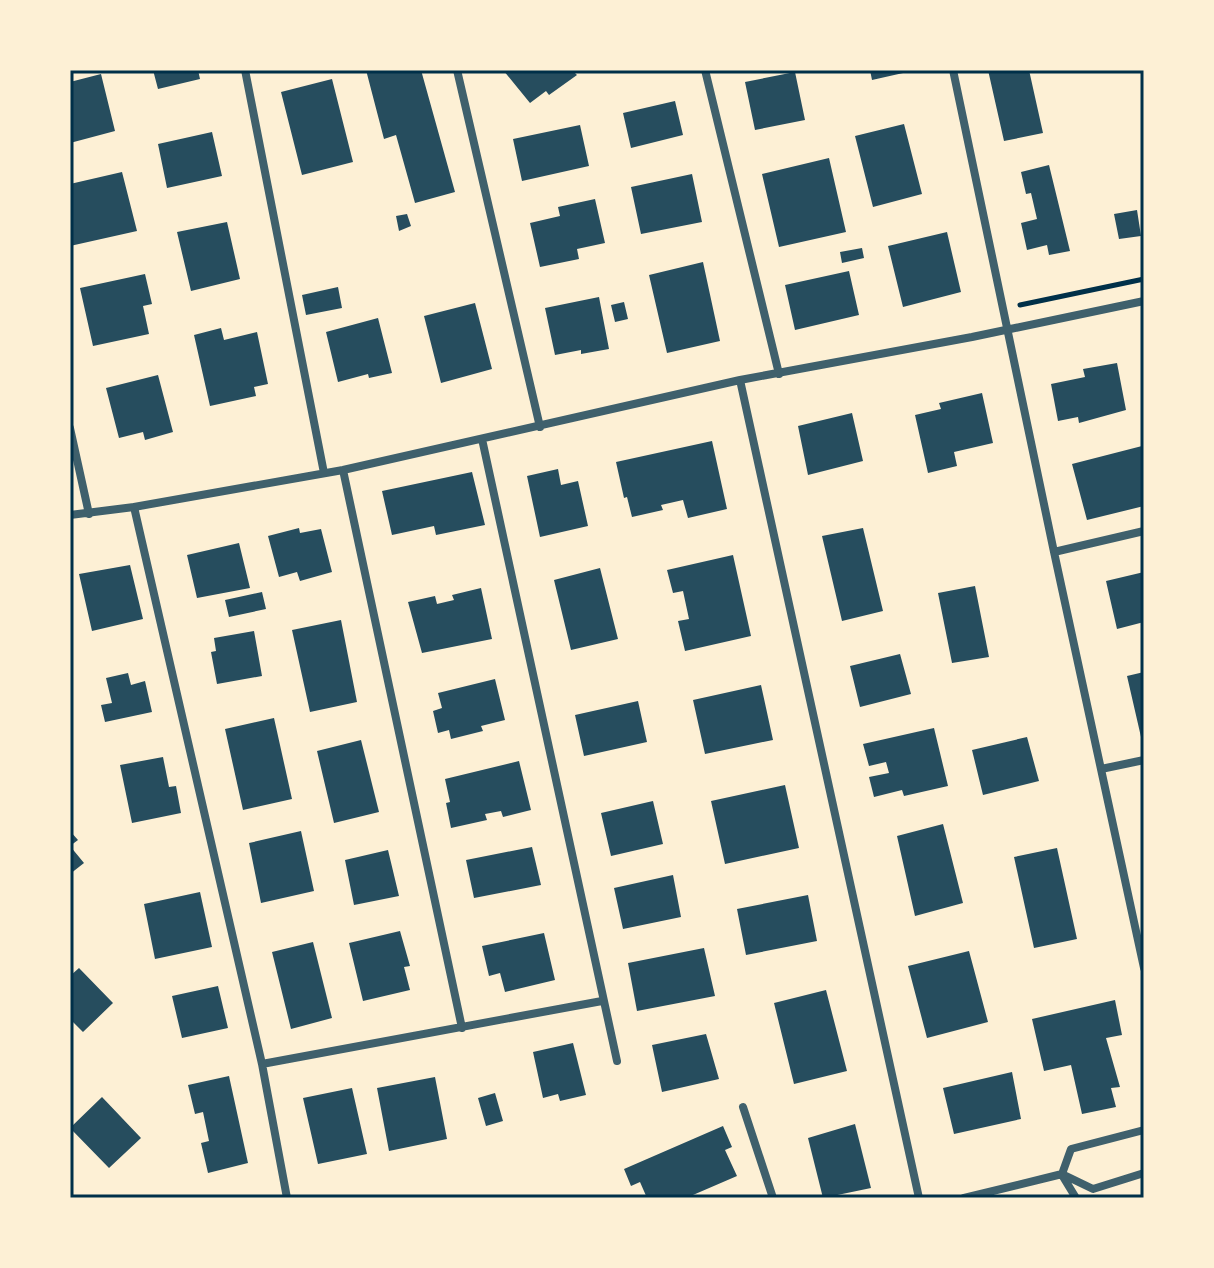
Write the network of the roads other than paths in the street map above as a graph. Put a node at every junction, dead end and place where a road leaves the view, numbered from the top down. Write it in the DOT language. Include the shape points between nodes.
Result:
graph roads {
  1 [pos="245,70"];
  2 [pos="457,70"];
  3 [pos="705,70"];
  4 [pos="953,70"];
  5 [pos="1144,301"];
  6 [pos="1008,330"];
  7 [pos="779,374"];
  8 [pos="740,380"];
  9 [pos="540,427"];
  10 [pos="70,428"];
  11 [pos="482,439"];
  12 [pos="343,470"];
  13 [pos="324,473"];
  14 [pos="134,507"];
  15 [pos="89,514"];
  16 [pos="70,515"];
  17 [pos="1144,531"];
  18 [pos="1054,552"];
  19 [pos="1144,760"];
  20 [pos="1101,769"];
  21 [pos="1144,968"];
  22 [pos="602,1001"];
  23 [pos="462,1028"];
  24 [pos="617,1061"];
  25 [pos="262,1064"];
  26 [pos="743,1107"];
  27 [pos="1144,1130"];
  28 [pos="1144,1173"];
  29 [pos="1062,1174"];
  30 [pos="287,1198"];
  31 [pos="773,1198"];
  32 [pos="919,1198"];
  33 [pos="964,1198"];
  34 [pos="1076,1198"];
  1 -- 13 [label="street"];
  2 -- 9 [label="street"];
  3 -- 7 [label="street"];
  4 -- 6 [label="street"];
  5 -- 6 [label="street"];
  6 -- 7 [label="street"];
  6 -- 18 [label="street"];
  7 -- 8 [label="street"];
  8 -- 9 [label="street"];
  8 -- 32 [label="street"];
  9 -- 11 [label="street"];
  10 -- 15 [label="street"];
  11 -- 12 [label="street"];
  11 -- 22 [label="street"];
  12 -- 13 [label="street"];
  12 -- 23 [label="street"];
  13 -- 14 [label="street"];
  14 -- 15 [label="street"];
  14 -- 25 [label="street"];
  15 -- 16 [label="street"];
  17 -- 18 [label="street"];
  18 -- 20 [label="street"];
  19 -- 20 [label="street"];
  20 -- 21 [label="street"];
  22 -- 23 [label="street"];
  22 -- 24 [label="street"];
  23 -- 25 [label="street"];
  25 -- 30 [label="street"];
  26 -- 31 [label="street"];
  27 -- 29 [label="street" via="1071,1149"];
  28 -- 29 [label="street" via="1093,1189"];
  29 -- 33 [label="street"];
  29 -- 34 [label="street"];
}
